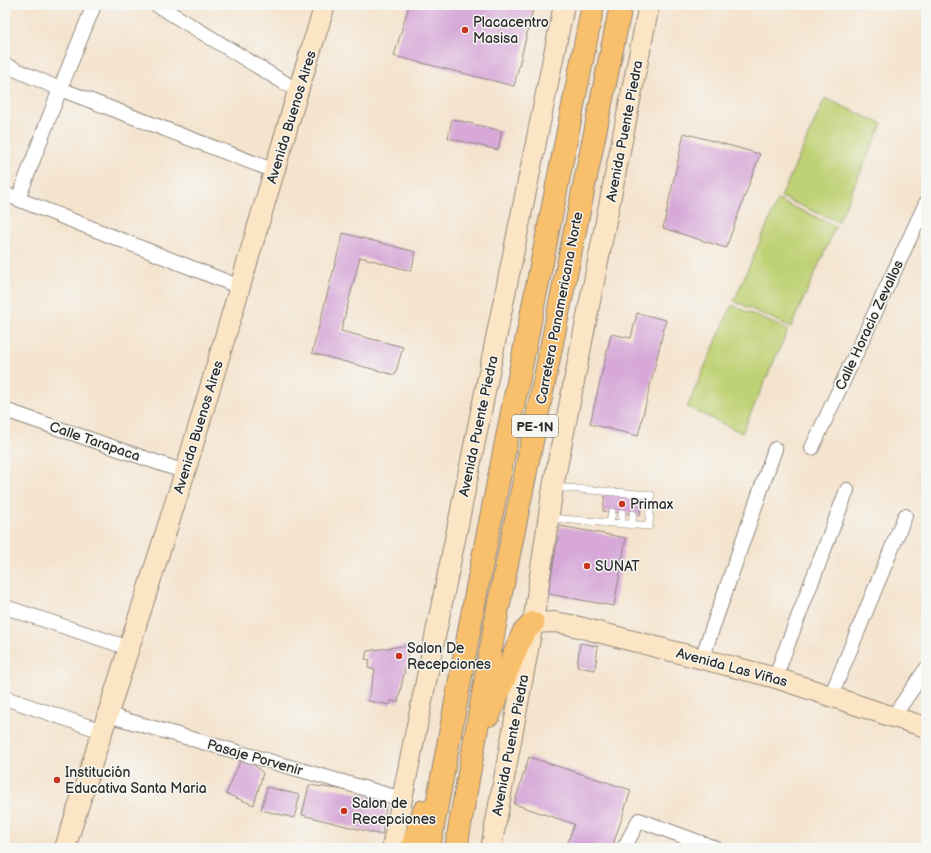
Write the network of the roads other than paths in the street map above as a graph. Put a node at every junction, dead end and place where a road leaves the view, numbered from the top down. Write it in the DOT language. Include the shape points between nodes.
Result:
graph roads {
  1 [pos="94,5"];
  2 [pos="158,5"];
  3 [pos="326,5"];
  4 [pos="564,5"];
  5 [pos="593,5"];
  6 [pos="621,5"];
  7 [pos="649,5"];
  8 [pos="5,65"];
  9 [pos="60,89"];
  10 [pos="298,91"];
  11 [pos="275,171"];
  12 [pos="11,196"];
  13 [pos="926,203"];
  14 [pos="240,287"];
  15 [pos="5,410"];
  16 [pos="812,448"];
  17 [pos="775,449"];
  18 [pos="185,472"];
  19 [pos="553,487"];
  20 [pos="847,490"];
  21 [pos="612,512"];
  22 [pos="622,513"];
  23 [pos="633,514"];
  24 [pos="905,516"];
  25 [pos="548,518"];
  26 [pos="610,523"];
  27 [pos="622,524"];
  28 [pos="632,525"];
  29 [pos="5,606"];
  30 [pos="533,623"];
  31 [pos="129,648"];
  32 [pos="702,658"];
  33 [pos="926,669"];
  34 [pos="776,678"];
  35 [pos="831,696"];
  36 [pos="5,698"];
  37 [pos="893,717"];
  38 [pos="105,723"];
  39 [pos="926,727"];
  40 [pos="450,740"];
  41 [pos="475,747"];
  42 [pos="402,799"];
  43 [pos="65,848"];
  44 [pos="392,848"];
  45 [pos="412,848"];
  46 [pos="429,848"];
  47 [pos="456,848"];
  48 [pos="491,848"];
  49 [pos="624,848"];
  50 [pos="715,848"];
  1 -- 9 [label="street"];
  2 -- 10 [label="street"];
  3 -- 10 [label="main road, Avenida Buenos Aires"];
  4 -- 42 [label="main road, Avenida Puente Piedra"];
  5 -- 40 [label="highway, Carretera Panamericana Norte / PE-1N" via="477,588"];
  6 -- 41 [label="highway, Carretera Panamericana Norte / PE-1N" via="498,608"];
  7 -- 19 [label="main road, Avenida Puente Piedra"];
  8 -- 9 [label="street"];
  9 -- 11 [label="street"];
  9 -- 12 [label="street"];
  10 -- 11 [label="main road, Avenida Buenos Aires"];
  11 -- 14 [label="main road, Avenida Buenos Aires"];
  12 -- 14 [label="street"];
  13 -- 16 [label="street, Calle Horacio Zevallos"];
  14 -- 18 [label="main road, Avenida Buenos Aires"];
  15 -- 18 [label="street, Calle Tarapaca"];
  17 -- 32 [label="street"];
  18 -- 31 [label="main road, Avenida Buenos Aires"];
  19 -- 25 [label="main road, Avenida Puente Piedra"];
  19 -- 28 [label="lane" via="651,495 649,526"];
  20 -- 34 [label="street"];
  21 -- 26 [label="lane"];
  22 -- 27 [label="lane"];
  23 -- 28 [label="lane"];
  24 -- 35 [label="street"];
  25 -- 26 [label="lane"];
  25 -- 30 [label="main road, Avenida Puente Piedra"];
  26 -- 27 [label="lane"];
  27 -- 28 [label="lane"];
  29 -- 31 [label="street"];
  30 -- 32 [label="main road, Avenida Las Viñas" via="555,622 572,625"];
  30 -- 41 [label="highway" via="523,633"];
  30 -- 48 [label="main road, Avenida Puente Piedra"];
  31 -- 38 [label="main road, Avenida Buenos Aires"];
  32 -- 34 [label="main road, Avenida Las Viñas"];
  33 -- 37 [label="street"];
  34 -- 35 [label="main road, Avenida Las Viñas"];
  35 -- 37 [label="main road, Avenida Las Viñas"];
  36 -- 38 [label="street, Pasaje Porvenir"];
  37 -- 39 [label="main road, Avenida Las Viñas"];
  38 -- 42 [label="street, Pasaje Porvenir"];
  38 -- 43 [label="main road, Avenida Buenos Aires"];
  40 -- 45 [label="highway"];
  40 -- 46 [label="highway, Carretera Panamericana Norte / PE-1N"];
  41 -- 47 [label="highway, Carretera Panamericana Norte / PE-1N"];
  42 -- 44 [label="main road, Avenida Puente Piedra"];
  49 -- 50 [label="street" via="639,820"];
}
